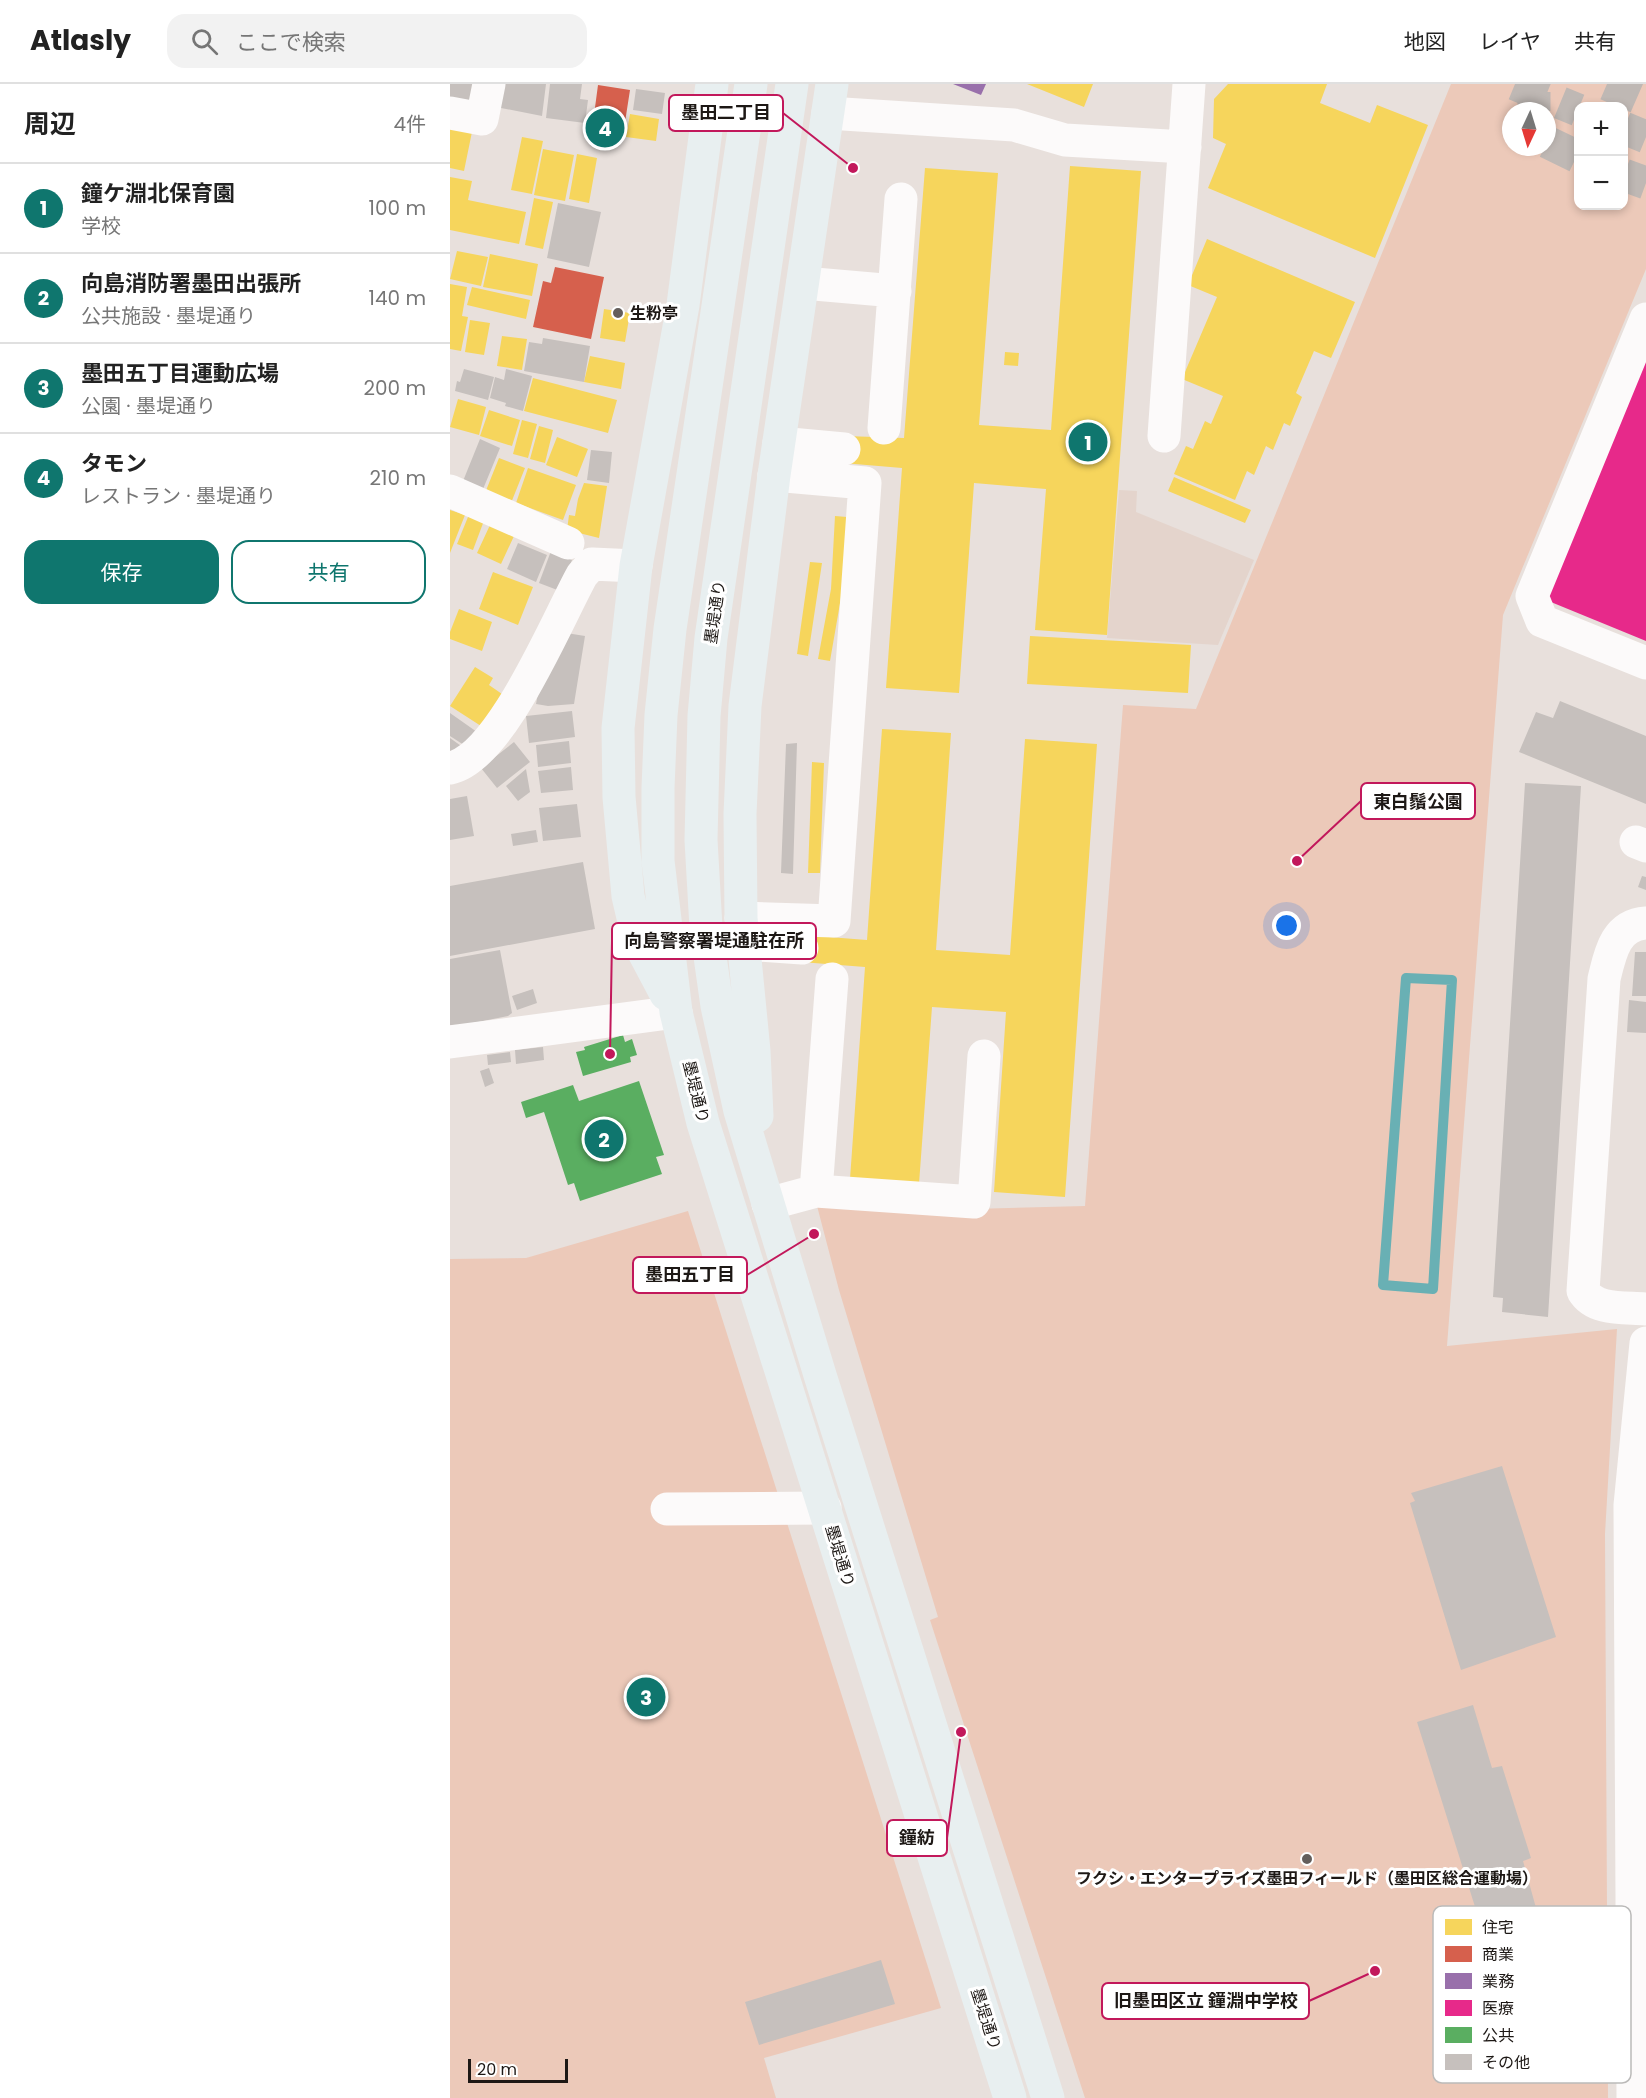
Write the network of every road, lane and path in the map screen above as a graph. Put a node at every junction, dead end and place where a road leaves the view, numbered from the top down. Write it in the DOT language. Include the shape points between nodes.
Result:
graph roads {
  1 [pos="489,84"];
  2 [pos="712,84"];
  3 [pos="751,84"];
  4 [pos="792,84"];
  5 [pos="1189,84"];
  6 [pos="830,99"];
  7 [pos="450,112"];
  8 [pos="1185,147"];
  9 [pos="901,199"];
  10 [pos="803,283"];
  11 [pos="894,291"];
  12 [pos="1646,319"];
  13 [pos="884,428"];
  14 [pos="1164,436"];
  15 [pos="844,449"];
  16 [pos="777,459"];
  17 [pos="450,491"];
  18 [pos="568,543"];
  19 [pos="636,566"];
  20 [pos="1646,663"];
  21 [pos="450,768"];
  22 [pos="1646,923"];
  23 [pos="742,931"];
  24 [pos="802,948"];
  25 [pos="832,979"];
  26 [pos="676,1012"];
  27 [pos="450,1042"];
  28 [pos="984,1056"];
  29 [pos="764,1189"];
  30 [pos="816,1191"];
  31 [pos="1646,1308"];
  32 [pos="1646,1343"];
  33 [pos="825,1508"];
  34 [pos="667,1509"];
  35 [pos="1646,2061"];
  36 [pos="1633,2096"];
  37 [pos="1010,2098"];
  38 [pos="1048,2098"];
  1 -- 7 [label="street" via="482,119"];
  2 -- 19 [label="main road, 墨堤通り" via="683,305"];
  3 -- 26 [label="main road, 墨堤通り" via="661,715 658,861"];
  4 -- 29 [label="main road, 墨堤通り" via="711,638 704,716 701,840 706,928 717,1006 740,1111"];
  5 -- 8 [label="street"];
  6 -- 8 [label="street" via="1014,125 1065,140"];
  6 -- 10 [label="main road, 墨堤通り"];
  8 -- 14 [label="street"];
  9 -- 11 [label="street"];
  10 -- 11 [label="street"];
  10 -- 16 [label="main road, 墨堤通り"];
  11 -- 13 [label="street"];
  12 -- 20 [label="street" via="1532,596 1542,621"];
  15 -- 16 [label="street"];
  16 -- 23 [label="main road, 墨堤通り" via="746,706 740,814"];
  16 -- 23 [label="street" via="865,483 835,910 834,921"];
  17 -- 18 [label="street"];
  19 -- 21 [label="street" via="592,564 582,575 501,725 471,758"];
  19 -- 26 [label="main road, 墨堤通り" via="618,728 627,885 639,943"];
  22 -- 31 [label="street" via="1623,931 1612,945 1604,979 1583,1291 1588,1299 1601,1305"];
  23 -- 24 [label="street"];
  23 -- 29 [label="main road, 墨堤通り"];
  25 -- 30 [label="street"];
  26 -- 27 [label="street"];
  26 -- 33 [label="main road, 墨堤通り" via="703,1123"];
  28 -- 30 [label="street" via="974,1202"];
  29 -- 30 [label="street"];
  29 -- 38 [label="main road, 墨堤通り"];
  32 -- 36 [label="street" via="1630,1504"];
  33 -- 34 [label="street"];
  33 -- 37 [label="main road, 墨堤通り"];
  35 -- 36 [label="street"];
}
